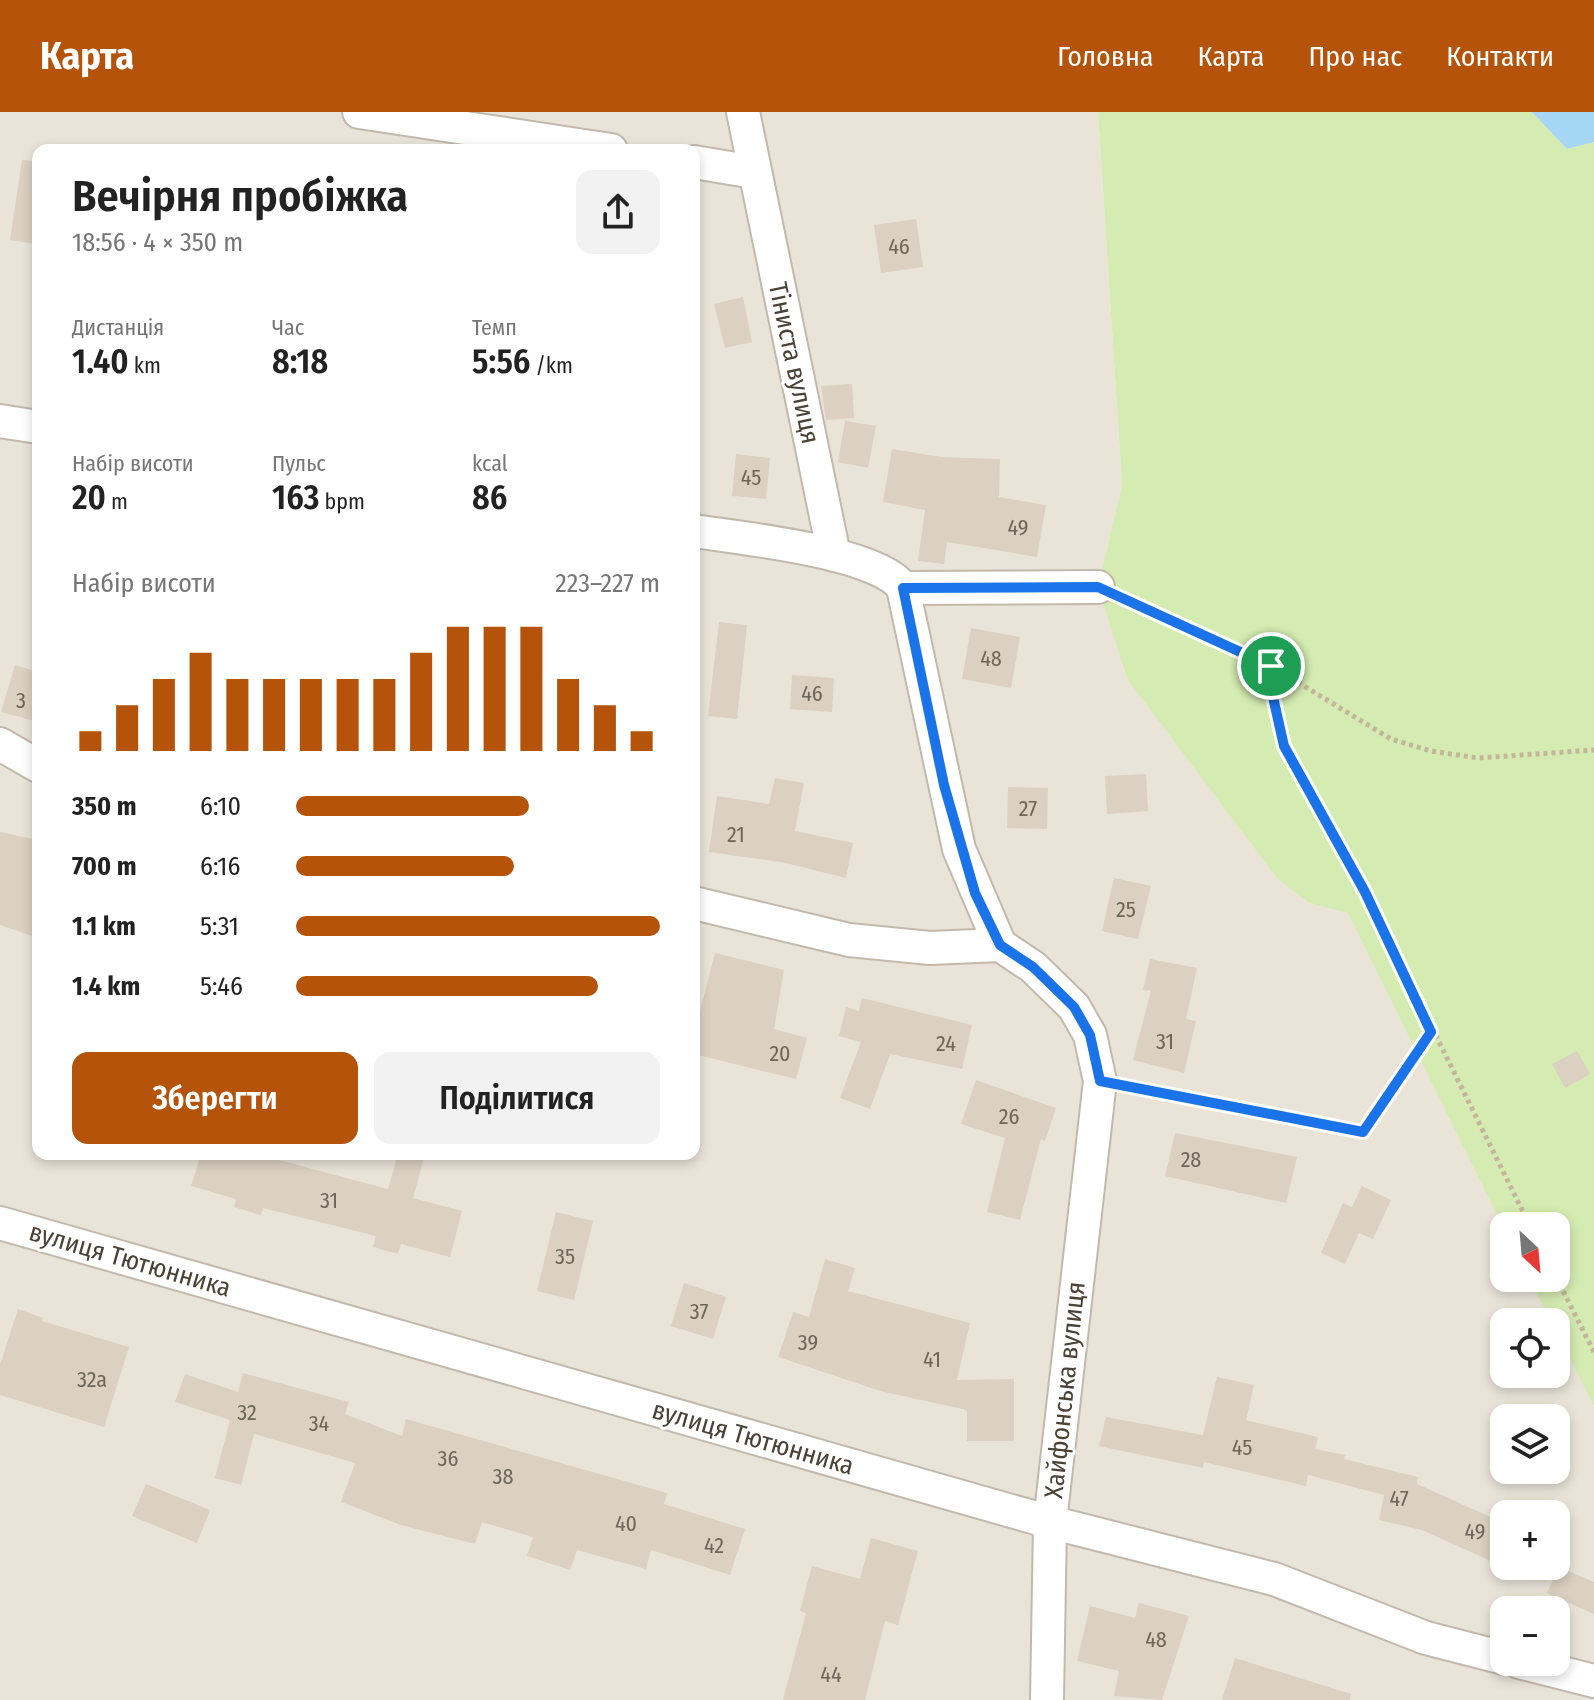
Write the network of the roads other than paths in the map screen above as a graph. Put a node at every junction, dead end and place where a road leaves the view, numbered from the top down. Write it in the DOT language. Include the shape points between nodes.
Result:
graph roads {
  1 [pos="359,112"];
  2 [pos="743,112"];
  3 [pos="571,144"];
  4 [pos="700,163"];
  5 [pos="754,172"];
  6 [pos="0,421"];
  7 [pos="32,426"];
  8 [pos="700,532"];
  9 [pos="834,555"];
  10 [pos="1098,587"];
  11 [pos="903,588"];
  12 [pos="0,744"];
  13 [pos="32,763"];
  14 [pos="700,904"];
  15 [pos="1000,945"];
  16 [pos="0,1223"];
  17 [pos="1050,1522"];
  18 [pos="1490,1654"];
  19 [pos="1570,1675"];
  20 [pos="1594,1681"];
  21 [pos="1047,1700"];
  1 -- 3 [label="street"];
  2 -- 5 [label="street, Тіниста вулиця"];
  4 -- 5 [label="street"];
  5 -- 9 [label="street, Тіниста вулиця"];
  6 -- 7 [label="street"];
  8 -- 9 [label="street"];
  9 -- 11 [label="street" via="880,570"];
  10 -- 11 [label="street"];
  11 -- 15 [label="street" via="959,849"];
  12 -- 13 [label="street"];
  14 -- 15 [label="street" via="849,940 930,948"];
  15 -- 17 [label="street, Хайфонська вулиця" via="1033,967 1074,1007 1090,1035 1100,1081"];
  16 -- 17 [label="street, вулиця Тютюнника"];
  17 -- 18 [label="street, вулиця Тютюнника" via="1274,1579 1426,1638"];
  17 -- 21 [label="street, Хайфонська вулиця"];
  19 -- 20 [label="street"];
}
